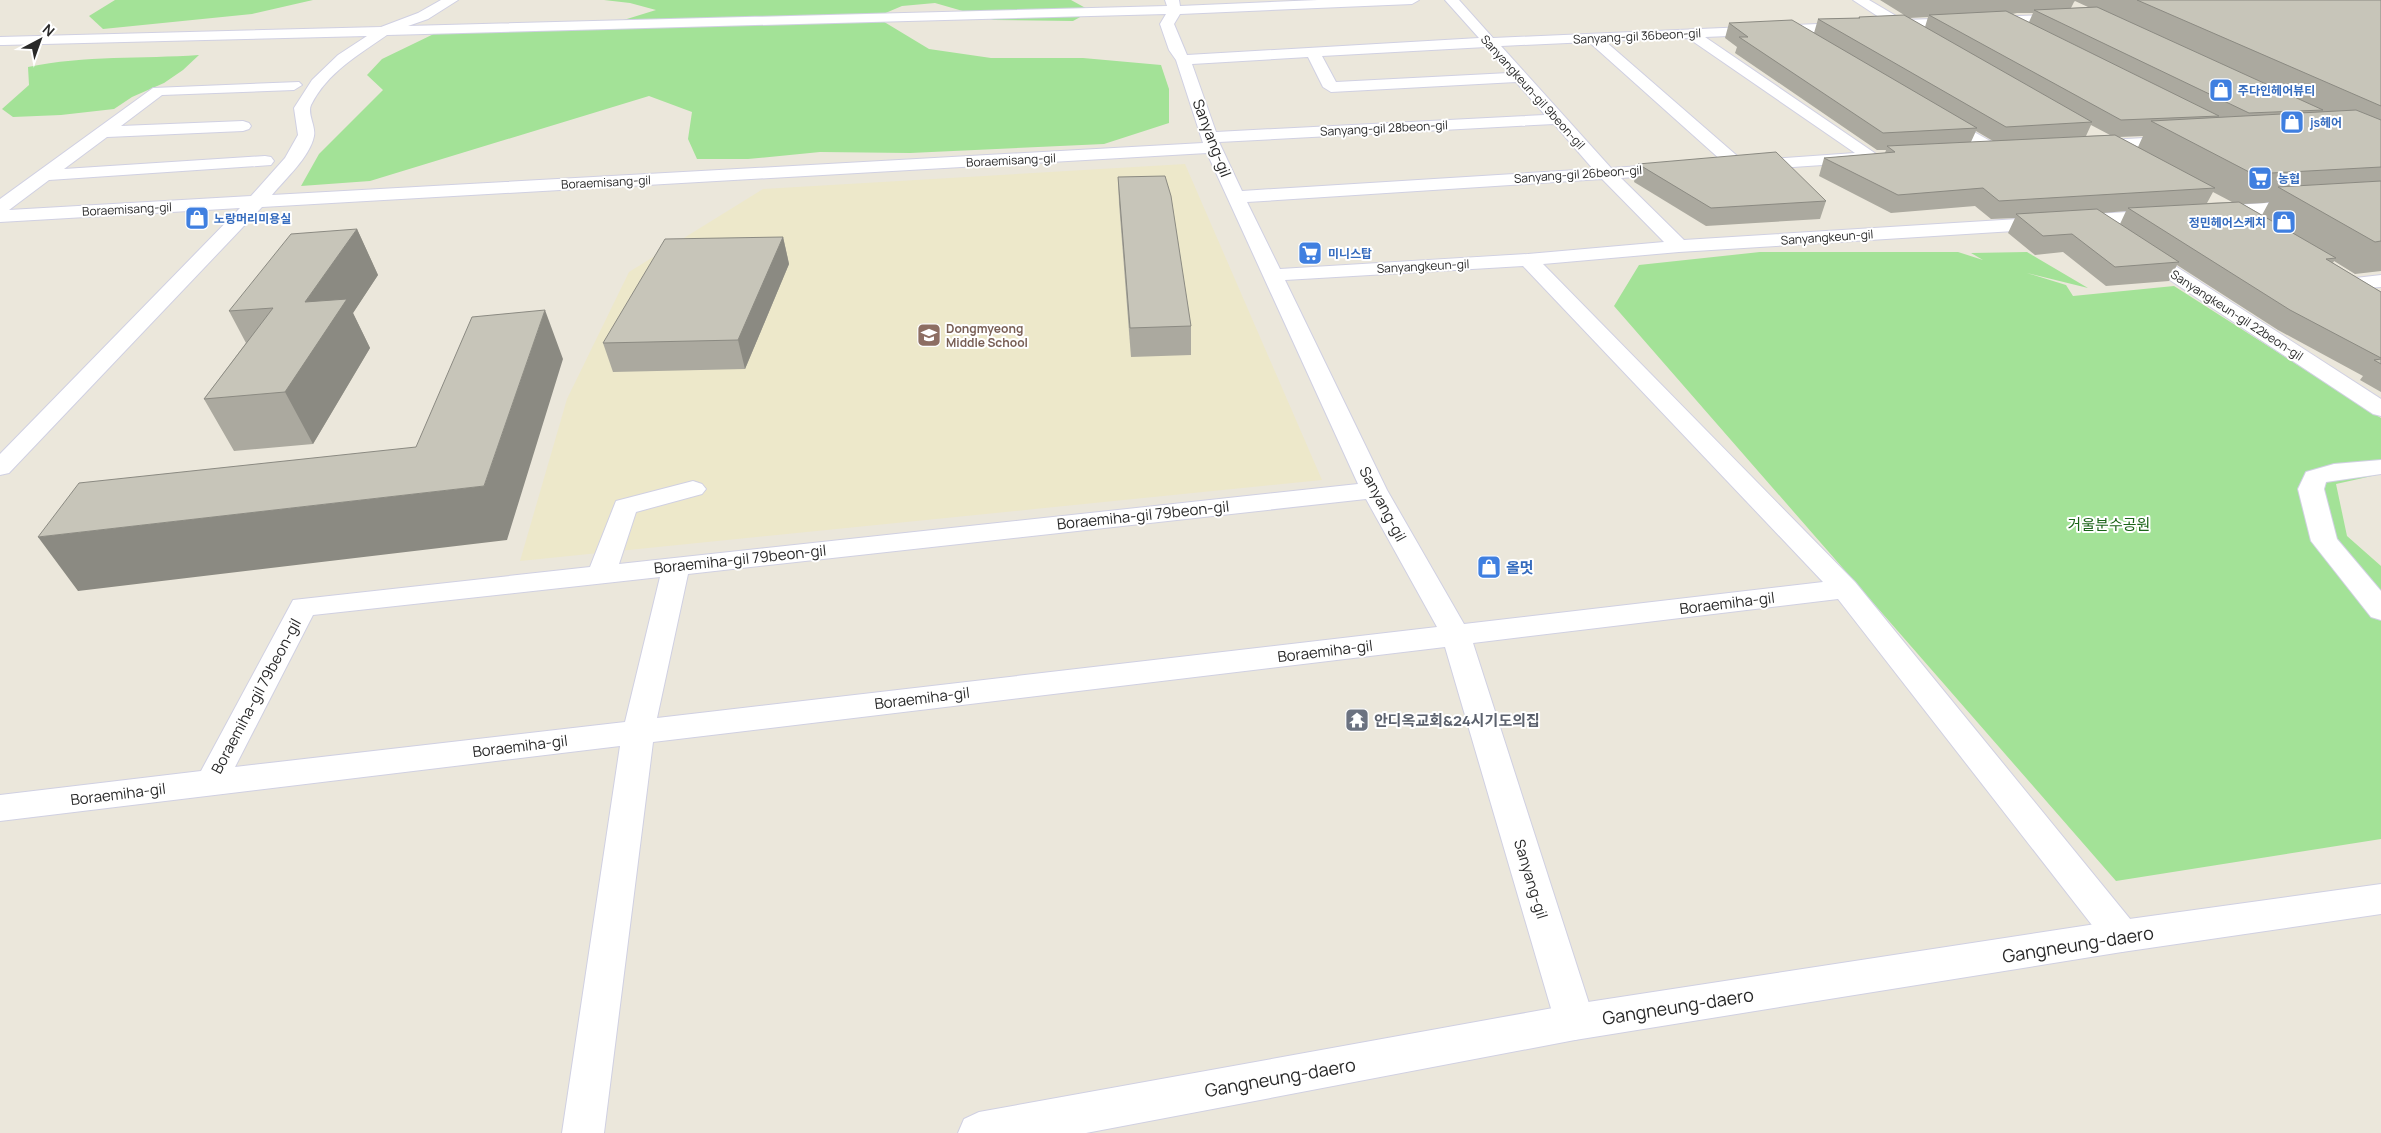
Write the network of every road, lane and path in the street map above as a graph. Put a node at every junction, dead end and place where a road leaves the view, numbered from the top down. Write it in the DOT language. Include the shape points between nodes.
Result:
graph roads {
  1 [pos="451,0"];
  2 [pos="1412,0"];
  3 [pos="1452,0"];
  4 [pos="1860,0"];
  5 [pos="2069,4"];
  6 [pos="1173,5"];
  7 [pos="2003,20"];
  8 [pos="1901,24"];
  9 [pos="1791,29"];
  10 [pos="385,30"];
  11 [pos="1690,33"];
  12 [pos="2029,33"];
  13 [pos="1593,38"];
  14 [pos="1926,38"];
  15 [pos="1490,42"];
  16 [pos="1,44"];
  17 [pos="1817,44"];
  18 [pos="1313,52"];
  19 [pos="1183,60"];
  20 [pos="1520,76"];
  21 [pos="294,85"];
  22 [pos="1927,110"];
  23 [pos="1557,118"];
  24 [pos="243,126"];
  25 [pos="2085,130"];
  26 [pos="103,132"];
  27 [pos="2198,140"];
  28 [pos="1212,142"];
  29 [pos="2110,145"];
  30 [pos="2072,147"];
  31 [pos="2014,150"];
  32 [pos="1995,151"];
  33 [pos="1967,152"];
  34 [pos="1891,157"];
  35 [pos="1872,158"];
  36 [pos="2136,159"];
  37 [pos="265,161"];
  38 [pos="1737,165"];
  39 [pos="1718,166"];
  40 [pos="1690,168"];
  41 [pos="1605,172"];
  42 [pos="45,175"];
  43 [pos="1236,197"];
  44 [pos="257,202"];
  45 [pos="2203,205"];
  46 [pos="2315,206"];
  47 [pos="0,208"];
  48 [pos="2230,211"];
  49 [pos="2181,214"];
  50 [pos="0,216"];
  51 [pos="2092,220"];
  52 [pos="2263,230"];
  53 [pos="1679,246"];
  54 [pos="1528,260"];
  55 [pos="1272,275"];
  56 [pos="2381,281"];
  57 [pos="2381,301"];
  58 [pos="2381,409"];
  59 [pos="0,468"];
  60 [pos="2381,468"];
  61 [pos="693,489"];
  62 [pos="1374,490"];
  63 [pos="676,566"];
  64 [pos="601,575"];
  65 [pos="1845,589"];
  66 [pos="2381,610"];
  67 [pos="1456,635"];
  68 [pos="638,732"];
  69 [pos="211,783"];
  70 [pos="0,808"];
  71 [pos="2381,899"];
  72 [pos="2122,936"];
  73 [pos="1575,1022"];
  74 [pos="583,1133"];
  75 [pos="979,1133"];
  1 -- 10 [label="street" via="423,16"];
  2 -- 6 [label="street"];
  3 -- 15 [label="street, Sanyangkeun-gil 9beon-gil"];
  4 -- 8 [label="street"];
  5 -- 7 [label="street, Sanyang-gil 36beon-gil" via="2082,14"];
  6 -- 10 [label="street"];
  6 -- 19 [label="street, Sanyang-gil" via="1167,24"];
  7 -- 8 [label="street, Sanyang-gil 36beon-gil"];
  7 -- 12 [label="street"];
  8 -- 9 [label="street, Sanyang-gil 36beon-gil"];
  8 -- 14 [label="street"];
  9 -- 11 [label="street, Sanyang-gil 36beon-gil"];
  9 -- 17 [label="street"];
  10 -- 16 [label="street"];
  10 -- 44 [label="street" via="343,58 317,83 302,108 306,135 293,160"];
  11 -- 13 [label="street, Sanyang-gil 36beon-gil"];
  11 -- 35 [label="street"];
  13 -- 15 [label="street, Sanyang-gil 36beon-gil"];
  13 -- 38 [label="street"];
  15 -- 18 [label="street, Sanyang-gil 36beon-gil"];
  15 -- 20 [label="street, Sanyangkeun-gil 9beon-gil"];
  18 -- 19 [label="street, Sanyang-gil 36beon-gil"];
  18 -- 20 [label="street" via="1331,88"];
  19 -- 28 [label="street, Sanyang-gil"];
  20 -- 23 [label="street, Sanyangkeun-gil 9beon-gil"];
  21 -- 26 [label="street" via="158,91"];
  22 -- 32 [label="street"];
  23 -- 28 [label="street, Sanyang-gil 28beon-gil"];
  23 -- 41 [label="street, Sanyangkeun-gil 9beon-gil"];
  24 -- 26 [label="street"];
  25 -- 29 [label="street"];
  26 -- 42 [label="street"];
  27 -- 29 [label="street"];
  28 -- 43 [label="street, Sanyang-gil"];
  28 -- 44 [label="street, Boraemisang-gil"];
  29 -- 30 [label="street"];
  29 -- 36 [label="street"];
  31 -- 32 [label="street"];
  32 -- 33 [label="street"];
  34 -- 35 [label="street"];
  35 -- 38 [label="street"];
  37 -- 42 [label="street"];
  38 -- 39 [label="street"];
  40 -- 41 [label="street, Sanyang-gil 26beon-gil"];
  41 -- 43 [label="street, Sanyang-gil 26beon-gil"];
  41 -- 53 [label="street, Sanyangkeun-gil 9beon-gil"];
  42 -- 47 [label="street"];
  43 -- 55 [label="street, Sanyang-gil"];
  44 -- 50 [label="street, Boraemisang-gil"];
  44 -- 59 [label="street"];
  45 -- 48 [label="street"];
  46 -- 48 [label="street"];
  48 -- 52 [label="street"];
  49 -- 51 [label="street, Sanyangkeun-gil"];
  51 -- 53 [label="street, Sanyangkeun-gil"];
  51 -- 58 [label="street, Sanyangkeun-gil 22beon-gil"];
  53 -- 54 [label="street, Sanyangkeun-gil"];
  54 -- 55 [label="street, Sanyangkeun-gil"];
  54 -- 65 [label="street"];
  55 -- 62 [label="street, Sanyang-gil"];
  56 -- 57 [label="street" via="2345,278"];
  60 -- 66 [label="street" via="2314,477 2311,489 2324,541"];
  61 -- 64 [label="street" via="625,507"];
  62 -- 63 [label="street, Boraemiha-gil 79beon-gil"];
  62 -- 67 [label="street, Sanyang-gil"];
  63 -- 64 [label="street, Boraemiha-gil 79beon-gil"];
  63 -- 68 [label="street"];
  64 -- 69 [label="street, Boraemiha-gil 79beon-gil" via="303,607"];
  65 -- 67 [label="street, Boraemiha-gil"];
  65 -- 72 [label="street"];
  67 -- 68 [label="street, Boraemiha-gil"];
  67 -- 73 [label="street, Sanyang-gil"];
  68 -- 69 [label="street, Boraemiha-gil"];
  68 -- 74 [label="street"];
  69 -- 70 [label="street, Boraemiha-gil"];
  71 -- 72 [label="street, Gangneung-daero"];
  72 -- 73 [label="street, Gangneung-daero"];
  73 -- 75 [label="street, Gangneung-daero"];
}
